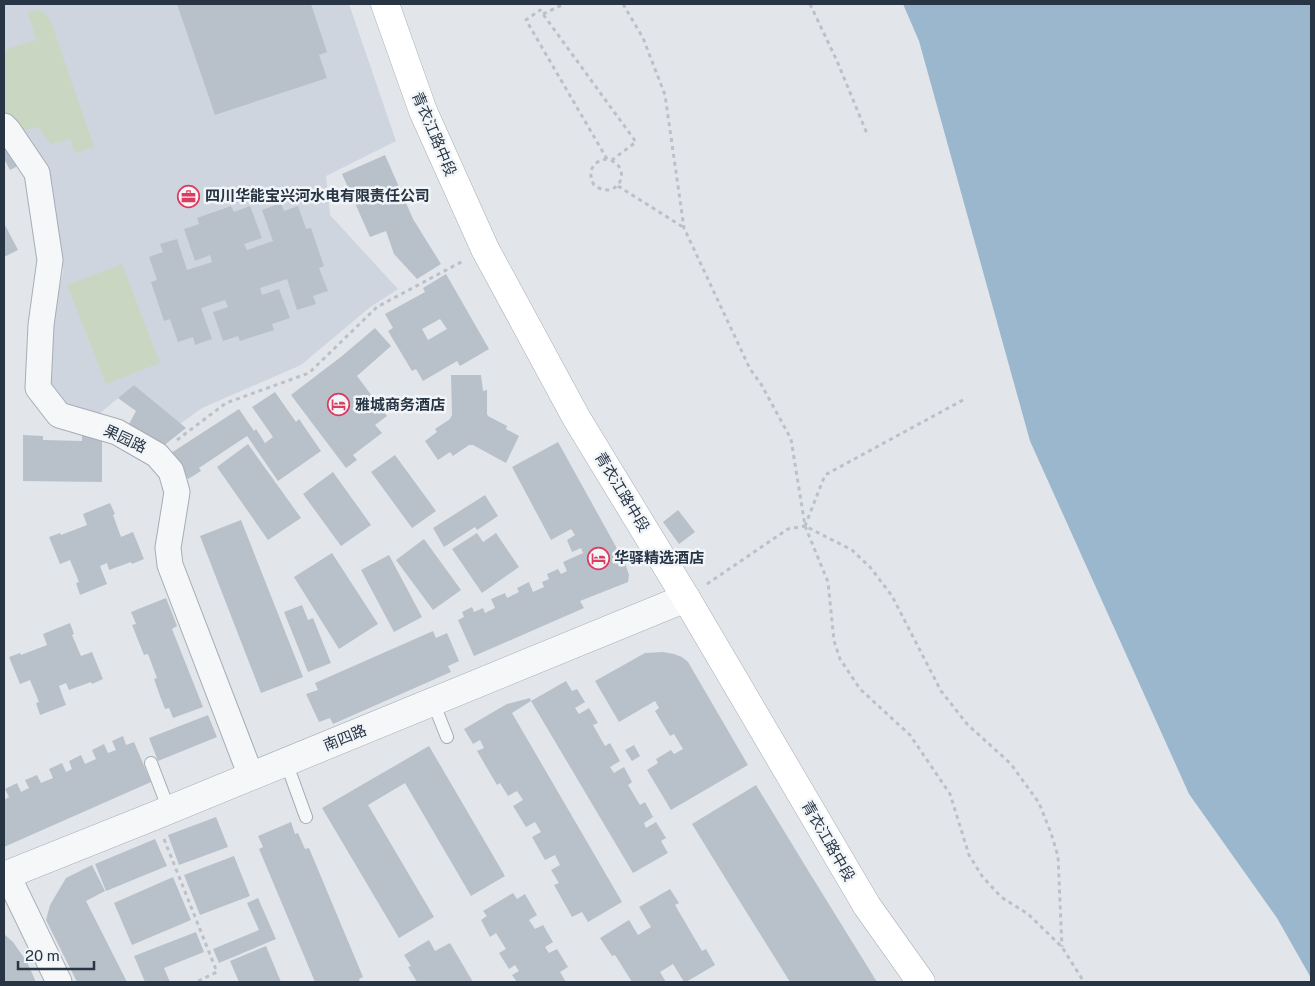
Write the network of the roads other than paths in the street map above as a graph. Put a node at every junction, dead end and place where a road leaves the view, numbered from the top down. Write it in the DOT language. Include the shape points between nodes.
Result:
graph roads {
  1 [pos="385,4"];
  2 [pos="4,126"];
  3 [pos="686,598"];
  4 [pos="433,702"];
  5 [pos="447,737"];
  6 [pos="286,762"];
  7 [pos="151,763"];
  8 [pos="251,776"];
  9 [pos="162,813"];
  10 [pos="306,817"];
  11 [pos="5,875"];
  12 [pos="59,982"];
  13 [pos="921,982"];
  1 -- 3 [label="main road, 青衣江路中段" via="423,111 485,250 577,419"];
  2 -- 8 [label="street, 果园路" via="37,173 50,260 41,325 38,388 59,415 117,432 157,455 171,471 177,492 168,548 170,565"];
  3 -- 4 [label="street, 南四路"];
  3 -- 13 [label="main road, 青衣江路中段" via="867,906"];
  4 -- 5 [label="lane"];
  4 -- 6 [label="street, 南四路"];
  6 -- 8 [label="street, 南四路"];
  6 -- 10 [label="lane"];
  7 -- 9 [label="lane"];
  8 -- 9 [label="street, 南四路"];
  9 -- 11 [label="street, 南四路"];
  11 -- 12 [label="street"];
}
